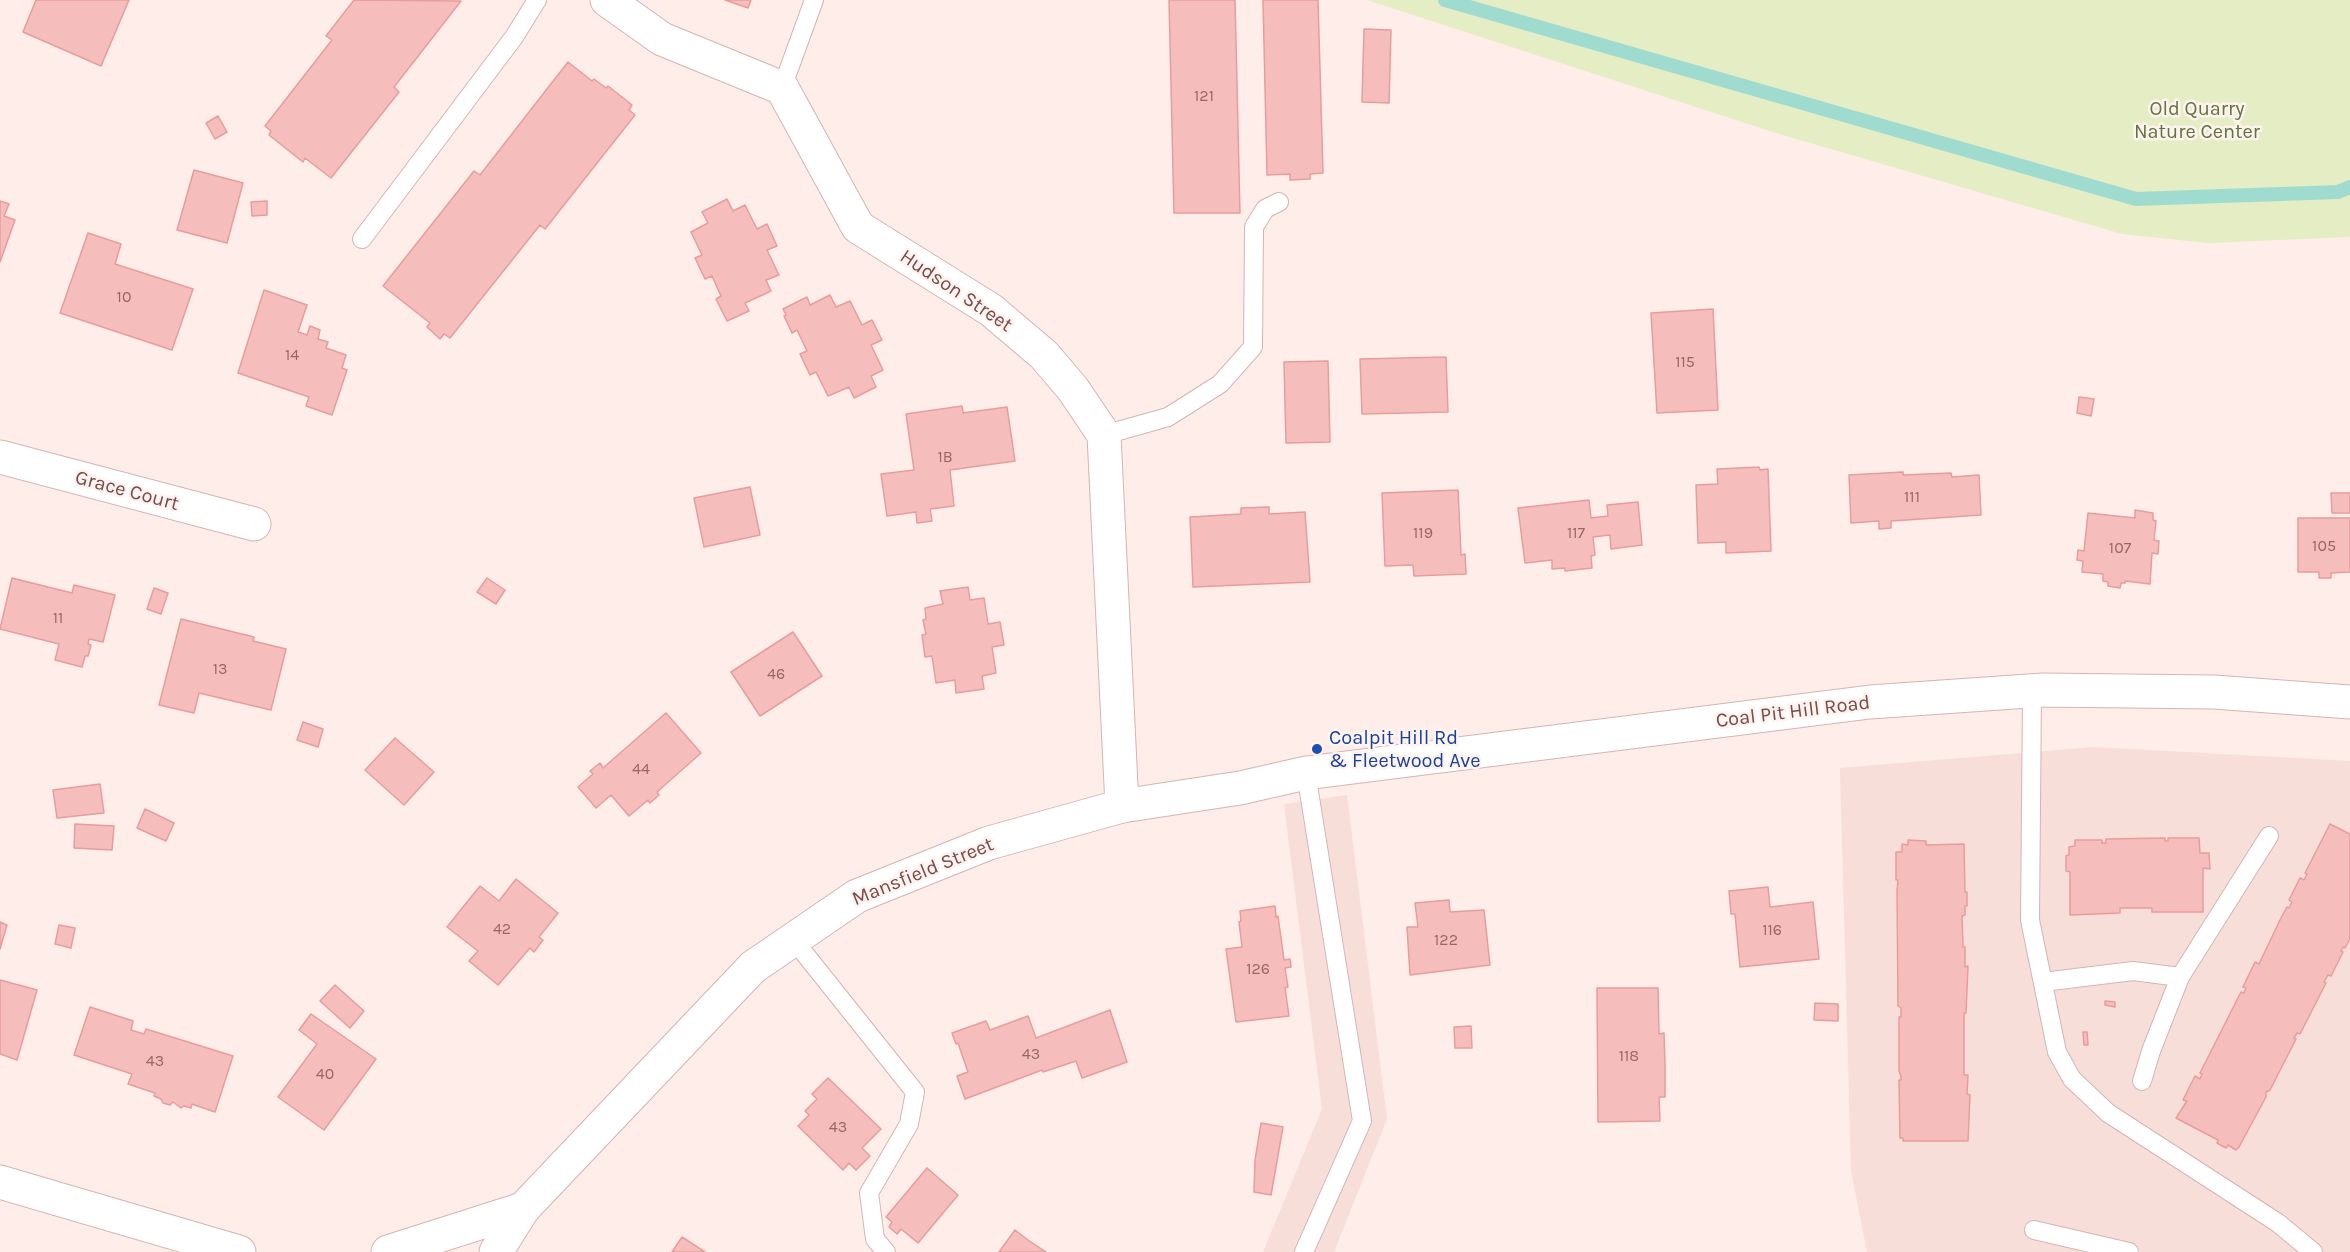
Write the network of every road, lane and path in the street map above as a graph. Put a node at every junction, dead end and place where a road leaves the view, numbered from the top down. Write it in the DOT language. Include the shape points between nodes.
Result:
graph roads {
  1 [pos="537,0"];
  2 [pos="607,0"];
  3 [pos="814,0"];
  4 [pos="782,88"];
  5 [pos="1279,202"];
  6 [pos="362,239"];
  7 [pos="1104,435"];
  8 [pos="0,457"];
  9 [pos="254,524"];
  10 [pos="2032,692"];
  11 [pos="2350,702"];
  12 [pos="1305,773"];
  13 [pos="1240,788"];
  14 [pos="1122,806"];
  15 [pos="2269,836"];
  16 [pos="794,939"];
  17 [pos="2180,977"];
  18 [pos="2043,982"];
  19 [pos="2142,1081"];
  20 [pos="0,1182"];
  21 [pos="523,1209"];
  22 [pos="2034,1230"];
  23 [pos="239,1252"];
  24 [pos="388,1252"];
  25 [pos="496,1252"];
  26 [pos="886,1252"];
  27 [pos="1304,1252"];
  28 [pos="2128,1252"];
  29 [pos="2313,1252"];
  1 -- 6 [label="lane" via="514,37"];
  2 -- 4 [label="street" via="662,39"];
  3 -- 4 [label="lane"];
  4 -- 7 [label="street, Hudson Street" via="858,227 991,310 1044,355"];
  5 -- 7 [label="lane" via="1265,209 1254,227 1253,347 1220,384 1168,417"];
  7 -- 14 [label="street"];
  8 -- 9 [label="street, Grace Court"];
  10 -- 11 [label="street, Coal Pit Hill Road" via="2214,692"];
  10 -- 12 [label="street, Coal Pit Hill Road" via="1870,702"];
  10 -- 18 [label="lane" via="2030,920"];
  12 -- 13 [label="street, Coal Pit Hill Road"];
  12 -- 27 [label="lane" via="1362,1121"];
  13 -- 14 [label="street, Mansfield Street"];
  14 -- 16 [label="street, Mansfield Street" via="989,843 857,896"];
  15 -- 17 [label="lane"];
  16 -- 21 [label="street, Mansfield Street" via="753,967"];
  16 -- 26 [label="lane" via="915,1092 909,1124 870,1193 875,1239"];
  17 -- 18 [label="lane" via="2133,971"];
  17 -- 19 [label="lane"];
  18 -- 29 [label="lane" via="2057,1052 2072,1079 2108,1113 2278,1222"];
  20 -- 23 [label="street"];
  21 -- 24 [label="street"];
  21 -- 25 [label="street, Mansfield Street"];
  22 -- 28 [label="lane"];
}
